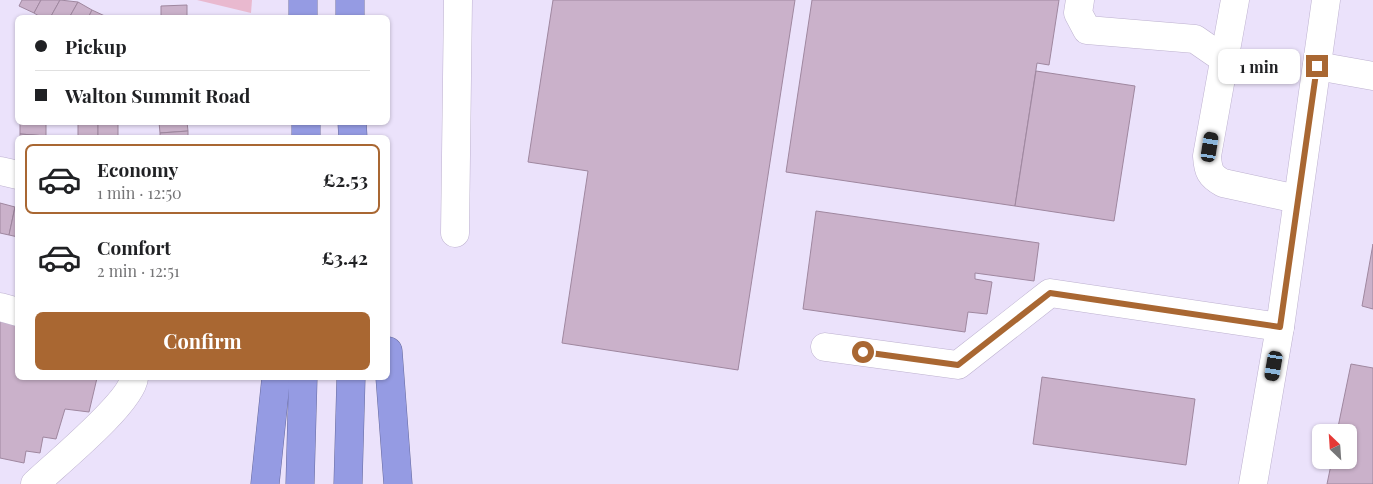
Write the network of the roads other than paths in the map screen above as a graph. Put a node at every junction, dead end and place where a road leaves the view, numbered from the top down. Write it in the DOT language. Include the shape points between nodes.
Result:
graph roads {
  1 [pos="303,0"];
  2 [pos="350,0"];
  3 [pos="458,0"];
  4 [pos="1080,0"];
  5 [pos="1235,0"];
  6 [pos="1326,0"];
  7 [pos="303,15"];
  8 [pos="350,15"];
  9 [pos="1224,59"];
  10 [pos="1317,66"];
  11 [pos="1373,76"];
  12 [pos="0,171"];
  13 [pos="15,174"];
  14 [pos="1297,198"];
  15 [pos="455,233"];
  16 [pos="0,307"];
  17 [pos="15,311"];
  18 [pos="1280,327"];
  19 [pos="825,347"];
  20 [pos="390,377"];
  21 [pos="134,380"];
  22 [pos="276,380"];
  23 [pos="303,380"];
  24 [pos="351,380"];
  25 [pos="35,484"];
  26 [pos="265,484"];
  27 [pos="300,484"];
  28 [pos="348,484"];
  29 [pos="398,484"];
  30 [pos="1253,484"];
  1 -- 7 [label="highway"];
  2 -- 8 [label="highway"];
  3 -- 15 [label="street"];
  4 -- 9 [label="street" via="1078,13 1087,30 1195,39"];
  5 -- 9 [label="street"];
  6 -- 10 [label="street"];
  9 -- 14 [label="street" via="1207,156 1208,170 1212,177 1223,183"];
  10 -- 11 [label="street"];
  10 -- 14 [label="street"];
  12 -- 13 [label="street"];
  14 -- 18 [label="street"];
  16 -- 17 [label="street"];
  18 -- 19 [label="street" via="1050,293 958,365"];
  18 -- 30 [label="street"];
  20 -- 29 [label="highway"];
  21 -- 25 [label="street" via="120,404"];
  22 -- 26 [label="highway"];
  23 -- 27 [label="highway"];
  24 -- 28 [label="highway"];
}
